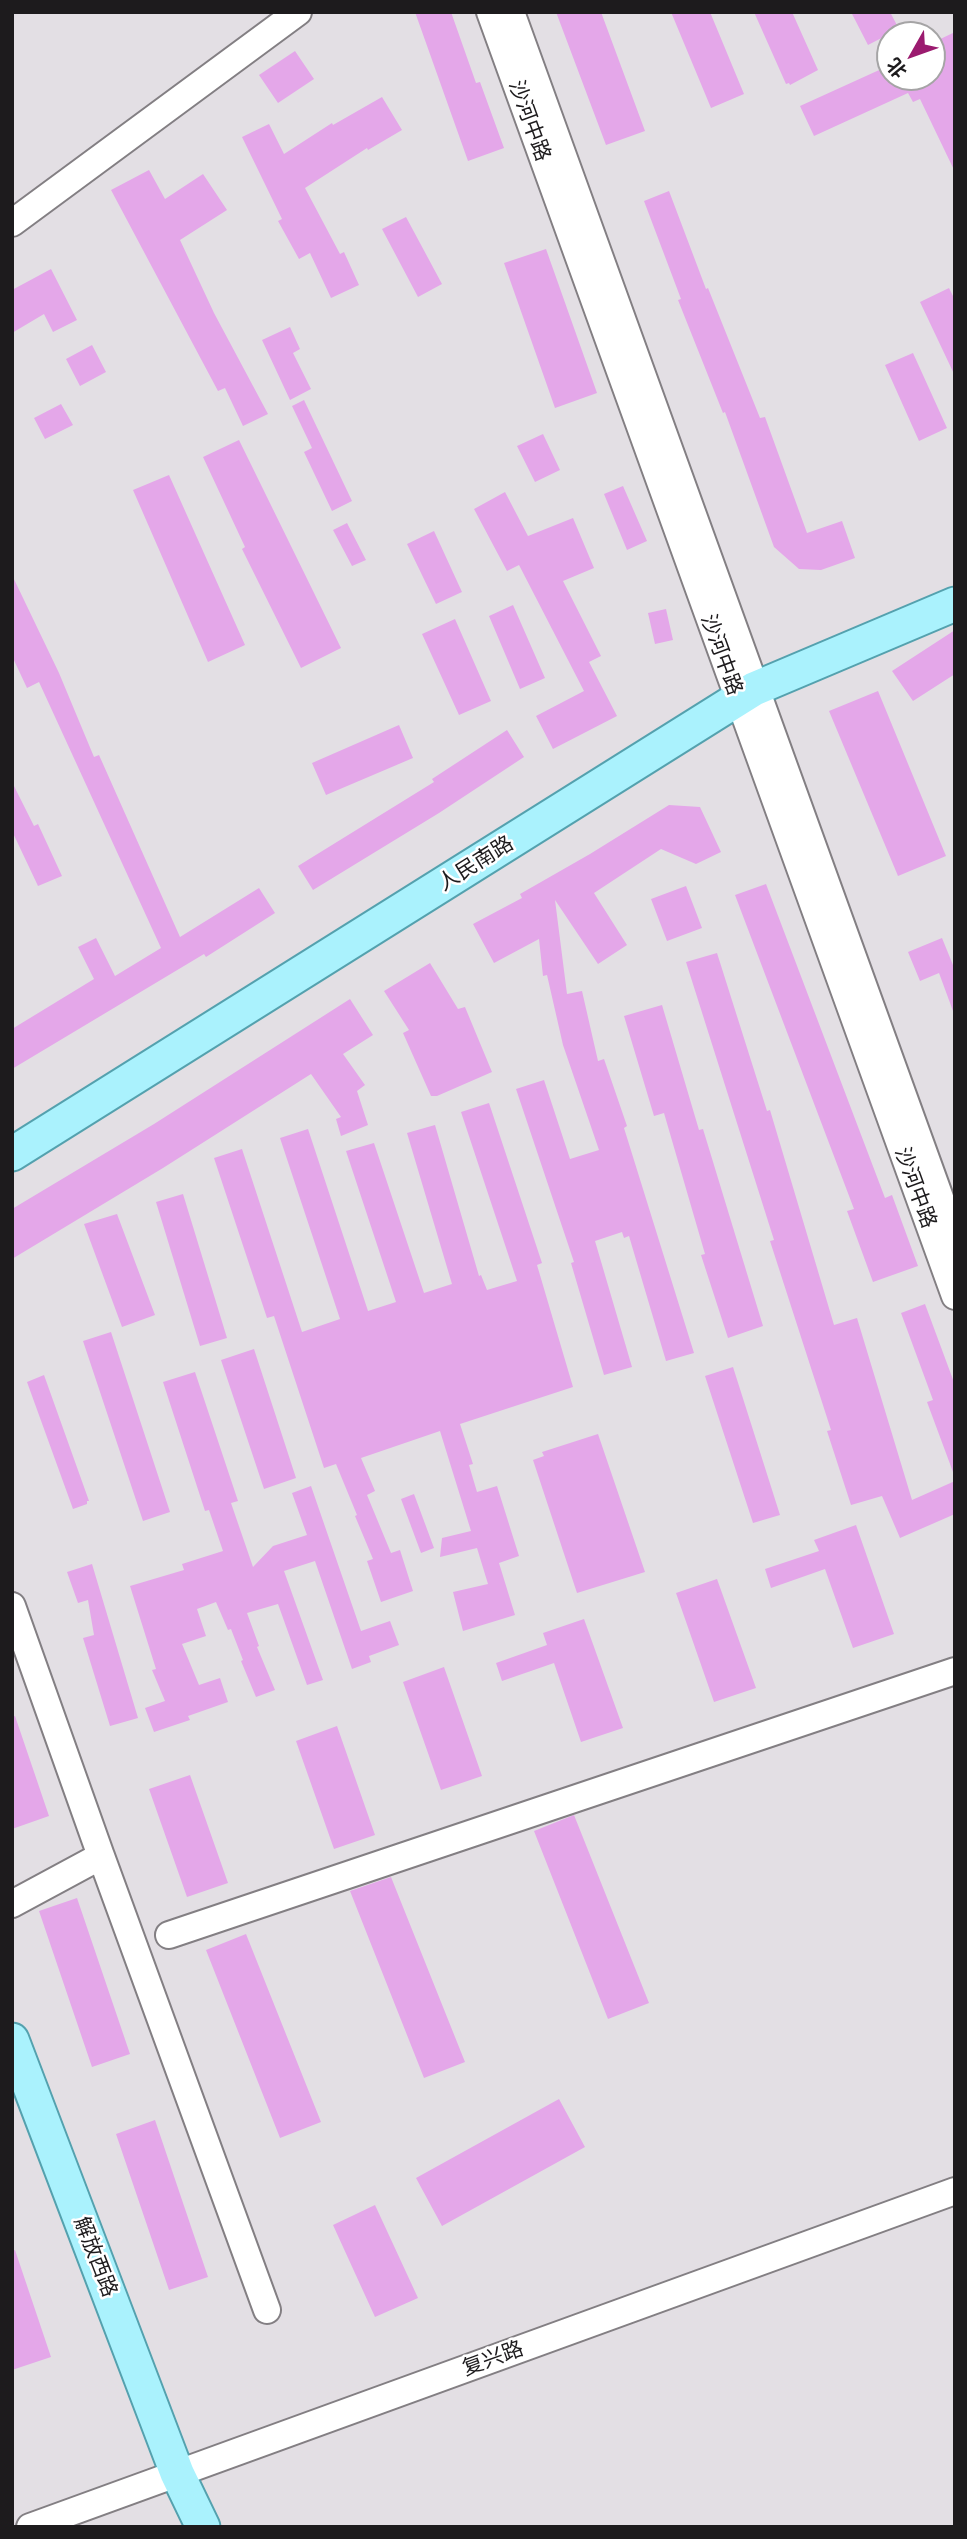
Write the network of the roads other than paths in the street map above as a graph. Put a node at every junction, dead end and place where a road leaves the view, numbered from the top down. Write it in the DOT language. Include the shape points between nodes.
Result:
graph roads {
  1 [pos="298,12"];
  2 [pos="490,12"];
  3 [pos="511,12"];
  4 [pos="12,223"];
  5 [pos="955,604"];
  6 [pos="746,694"];
  7 [pos="12,1154"];
  8 [pos="955,1239"];
  9 [pos="955,1296"];
  10 [pos="12,1606"];
  11 [pos="955,1671"];
  12 [pos="101,1856"];
  13 [pos="12,1904"];
  14 [pos="169,1935"];
  15 [pos="12,2040"];
  16 [pos="955,2190"];
  17 [pos="267,2311"];
  18 [pos="177,2473"];
  19 [pos="30,2527"];
  20 [pos="203,2527"];
  1 -- 4 [label="street"];
  2 -- 6 [label="street, 沙河中路"];
  3 -- 6 [label="street, 沙河中路"];
  5 -- 6 [label="main road, 人民南路"];
  6 -- 7 [label="main road, 人民南路"];
  6 -- 8 [label="street, 沙河中路"];
  6 -- 9 [label="street, 沙河中路"];
  10 -- 12 [label="street"];
  11 -- 14 [label="street"];
  12 -- 13 [label="street"];
  12 -- 17 [label="street"];
  15 -- 18 [label="main road, 解放西路"];
  16 -- 18 [label="street, 复兴路"];
  18 -- 19 [label="street, 复兴路"];
  18 -- 20 [label="main road, 解放西路"];
}
